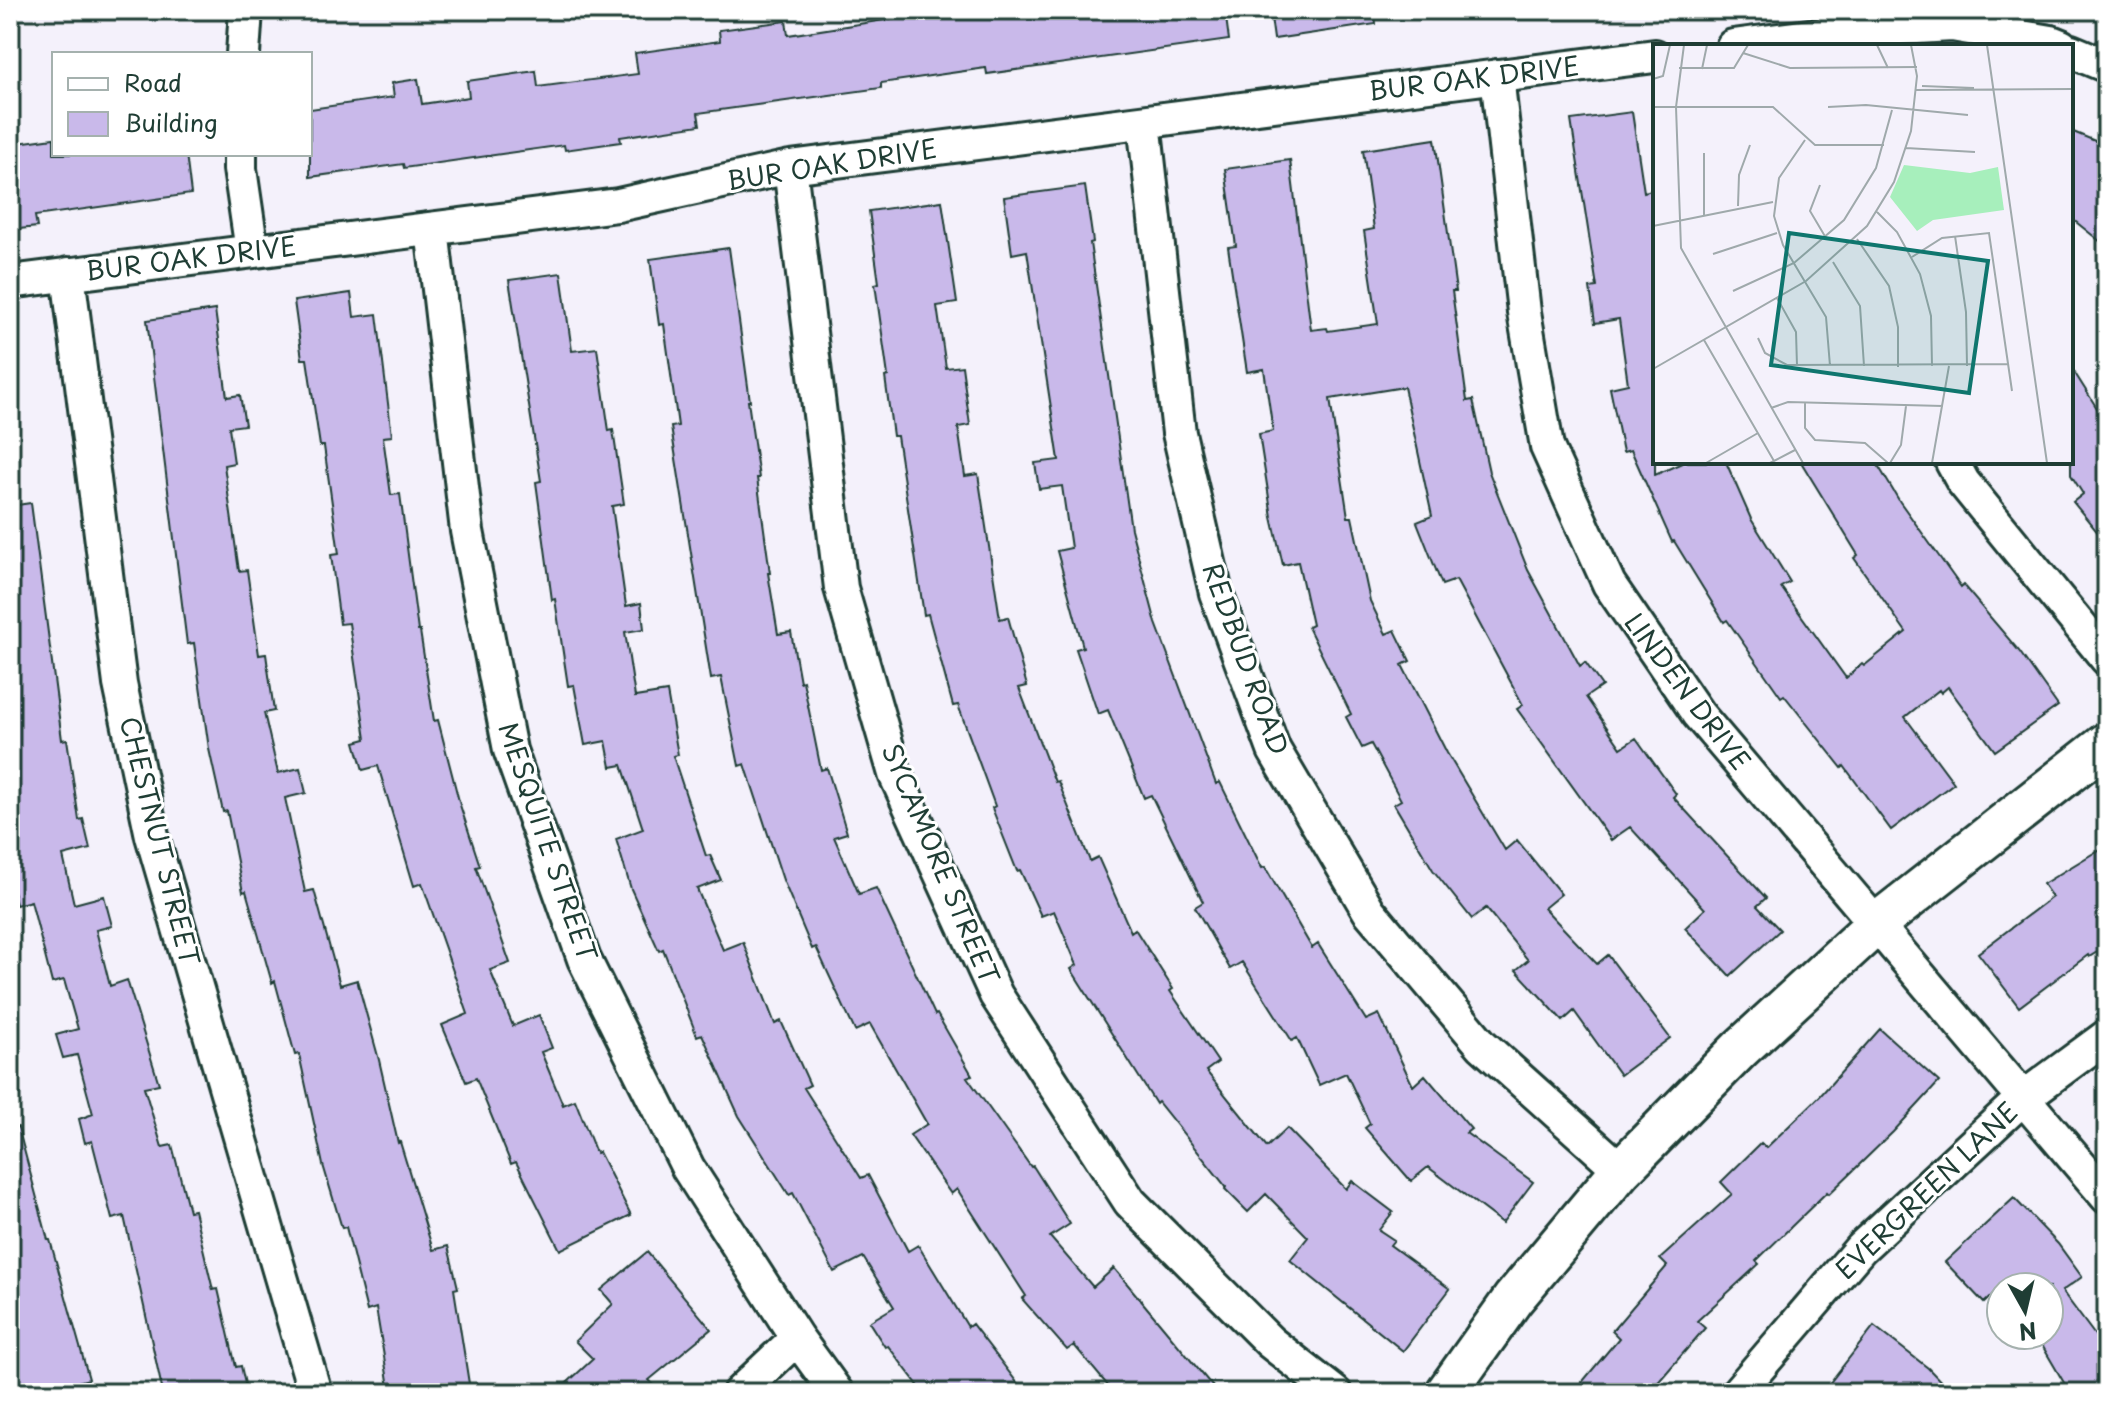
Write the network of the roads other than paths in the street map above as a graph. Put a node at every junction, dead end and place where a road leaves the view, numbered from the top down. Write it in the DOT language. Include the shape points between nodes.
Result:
graph roads {
  1 [pos="246,10"];
  2 [pos="1848,39"];
  3 [pos="1766,44"];
  4 [pos="2056,44"];
  5 [pos="243,52"];
  6 [pos="2073,52"];
  7 [pos="1653,56"];
  8 [pos="2107,66"];
  9 [pos="1497,76"];
  10 [pos="1144,122"];
  11 [pos="240,156"];
  12 [pos="790,167"];
  13 [pos="432,229"];
  14 [pos="252,251"];
  15 [pos="68,274"];
  16 [pos="10,282"];
  17 [pos="1953,464"];
  18 [pos="2107,659"];
  19 [pos="2107,743"];
  20 [pos="1875,925"];
  21 [pos="2107,1036"];
  22 [pos="2023,1098"];
  23 [pos="1621,1170"];
  24 [pos="2107,1197"];
  25 [pos="797,1338"];
  26 [pos="315,1393"];
  27 [pos="739,1393"];
  28 [pos="837,1393"];
  29 [pos="1335,1393"];
  30 [pos="1446,1393"];
  31 [pos="1737,1393"];
  1 -- 5 [label="street"];
  2 -- 3 [label="street"];
  2 -- 4 [label="street" via="1952,25"];
  6 -- 8 [label="street"];
  7 -- 9 [label="street, BUR OAK DRIVE"];
  9 -- 10 [label="street, BUR OAK DRIVE"];
  9 -- 20 [label="street, LINDEN DRIVE" via="1524,312 1547,447 1609,584 1689,701"];
  10 -- 12 [label="street, BUR OAK DRIVE"];
  10 -- 23 [label="street, REDBUD ROAD" via="1179,433 1216,593 1274,750 1369,911 1482,1045"];
  11 -- 14 [label="street"];
  12 -- 13 [label="street, BUR OAK DRIVE" via="618,205"];
  12 -- 29 [label="street, SYCAMORE STREET" via="841,588 895,774 996,995 1130,1202 1270,1342"];
  13 -- 14 [label="street, BUR OAK DRIVE"];
  13 -- 25 [label="street, MESQUITE STREET" via="467,531 510,750 584,959 688,1168"];
  14 -- 15 [label="street, BUR OAK DRIVE"];
  15 -- 16 [label="street, BUR OAK DRIVE"];
  15 -- 26 [label="street, CHESTNUT STREET" via="120,684 152,836"];
  17 -- 18 [label="street"];
  19 -- 20 [label="street"];
  20 -- 22 [label="street, LINDEN DRIVE"];
  20 -- 23 [label="street" via="1740,1049"];
  21 -- 22 [label="street, EVERGREEN LANE"];
  22 -- 24 [label="street, LINDEN DRIVE"];
  22 -- 31 [label="street, EVERGREEN LANE" via="1861,1248"];
  23 -- 30 [label="street" via="1513,1299"];
  25 -- 27 [label="street"];
  25 -- 28 [label="street, MESQUITE STREET"];
}
